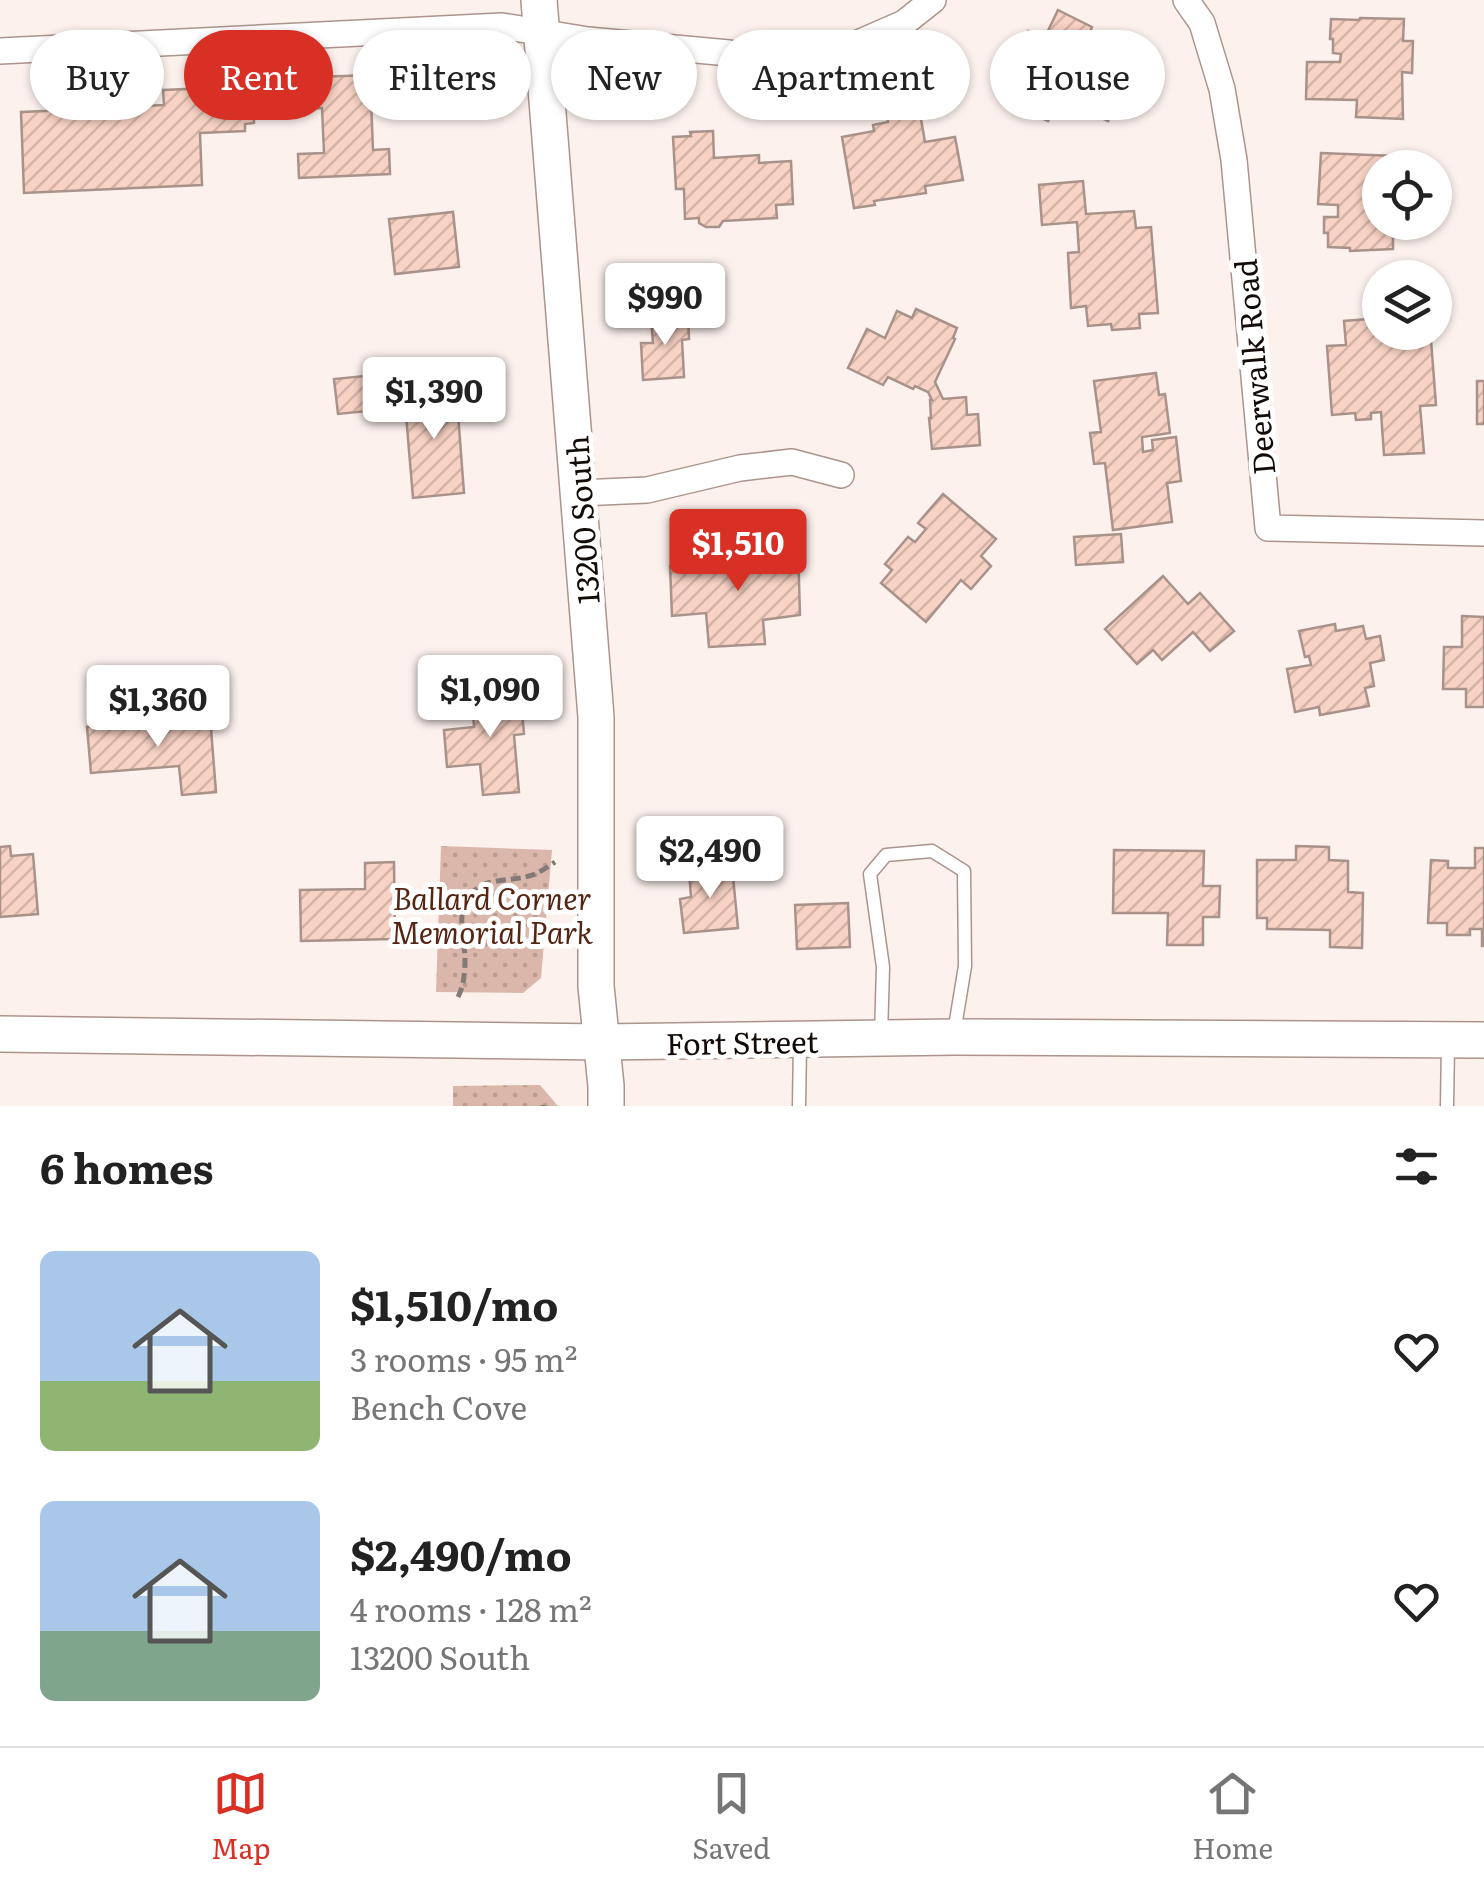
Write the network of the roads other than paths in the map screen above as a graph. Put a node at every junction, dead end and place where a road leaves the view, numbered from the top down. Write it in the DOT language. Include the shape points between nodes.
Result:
graph roads {
  1 [pos="934,0"];
  2 [pos="1186,0"];
  3 [pos="541,16"];
  4 [pos="0,51"];
  5 [pos="841,475"];
  6 [pos="579,494"];
  7 [pos="1484,533"];
  8 [pos="0,1034"];
  9 [pos="954,1037"];
  10 [pos="881,1038"];
  11 [pos="800,1040"];
  12 [pos="1448,1040"];
  13 [pos="1484,1040"];
  14 [pos="603,1042"];
  15 [pos="606,1106"];
  16 [pos="799,1106"];
  17 [pos="1447,1106"];
  1 -- 3 [label="street" via="904,23 833,54 779,62 588,40"];
  2 -- 7 [label="street, Deerwalk Road" via="1202,23 1222,88 1234,160 1268,528"];
  3 -- 4 [label="street" via="502,26"];
  3 -- 6 [label="street, 13200 South"];
  5 -- 6 [label="street" via="792,462 647,490"];
  6 -- 14 [label="street, 13200 South" via="596,717 596,986"];
  8 -- 14 [label="street, Fort Street"];
  9 -- 10 [label="street, Fort Street"];
  9 -- 10 [label="lane" via="965,966 964,870 932,851 886,855 870,874 883,967"];
  9 -- 12 [label="street, Fort Street"];
  10 -- 11 [label="street, Fort Street"];
  11 -- 14 [label="street, Fort Street"];
  11 -- 16 [label="lane"];
  12 -- 13 [label="street, Fort Street"];
  12 -- 17 [label="lane"];
  14 -- 15 [label="street, 13200 South"];
}
